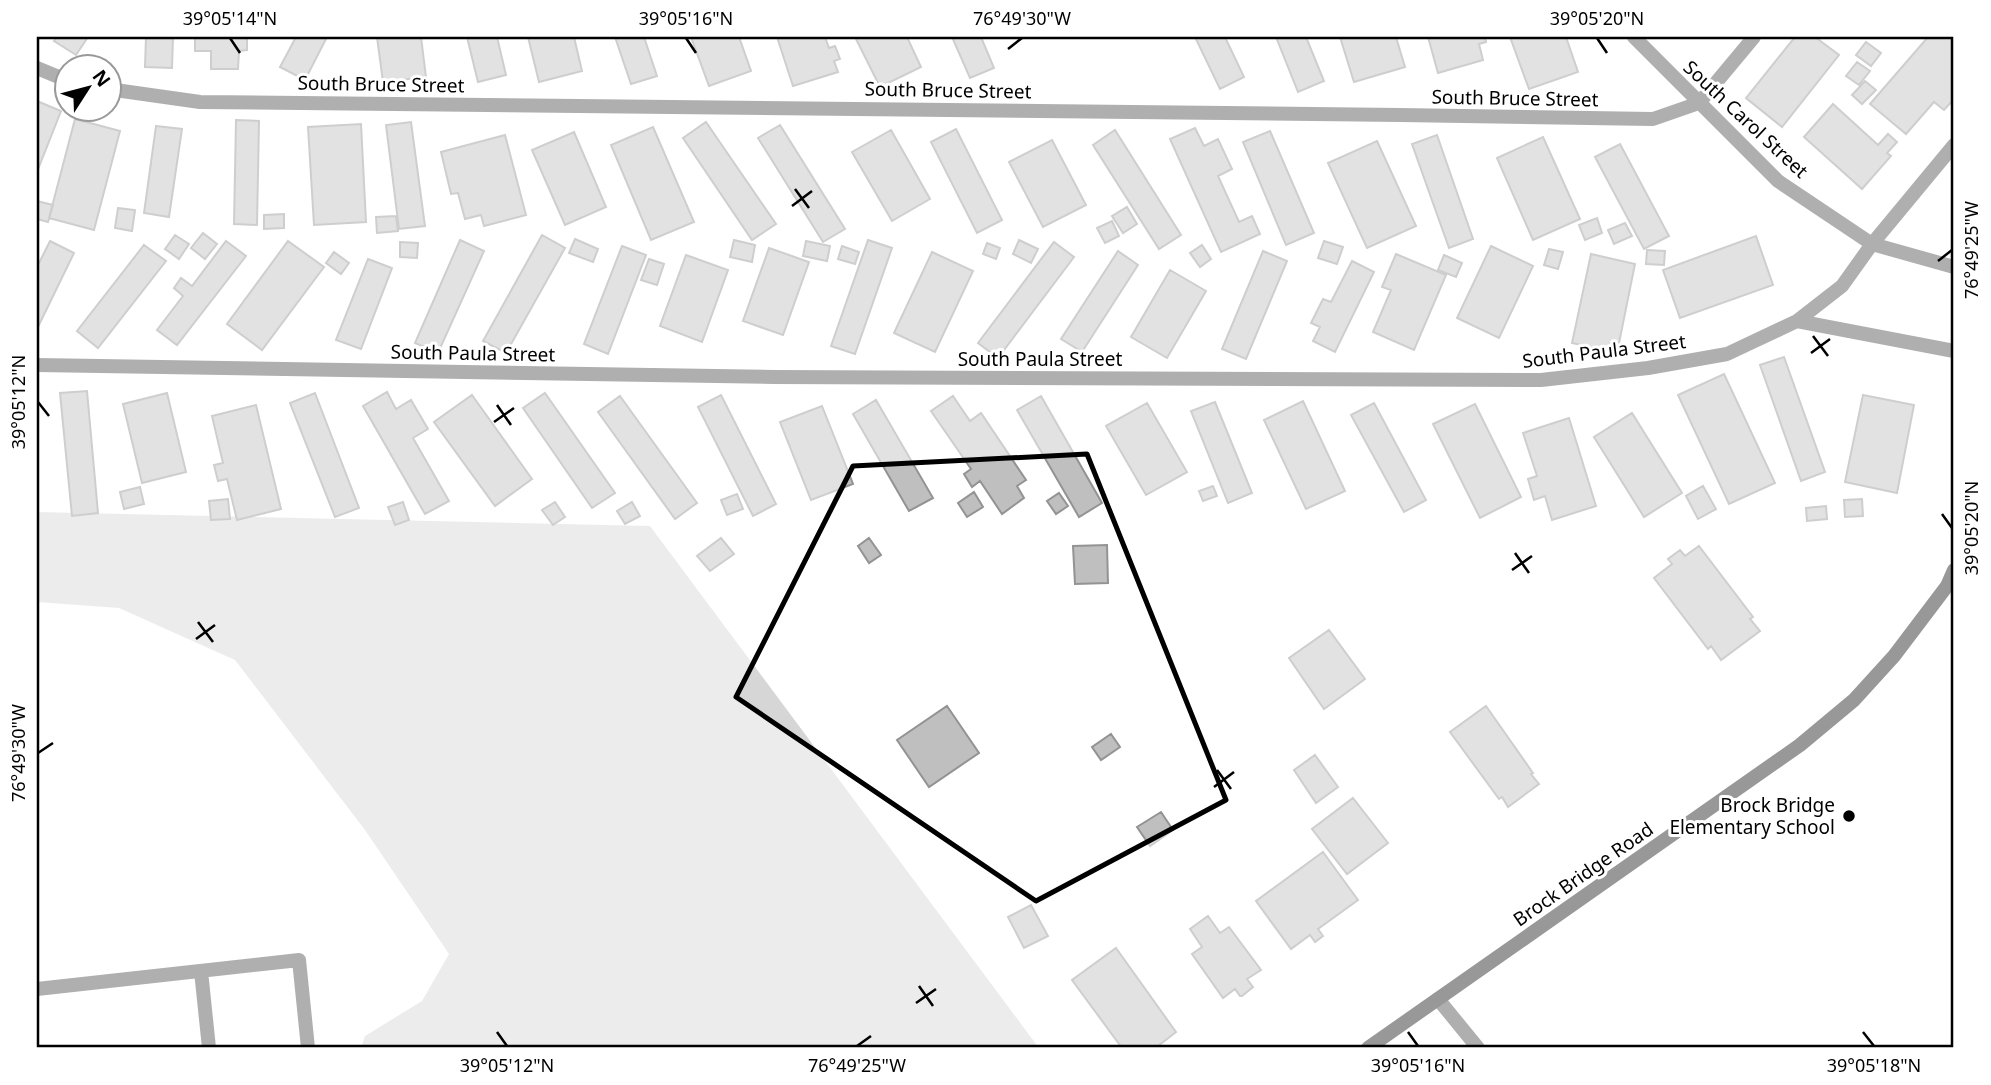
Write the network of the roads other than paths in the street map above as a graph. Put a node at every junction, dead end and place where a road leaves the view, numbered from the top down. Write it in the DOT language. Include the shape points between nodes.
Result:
graph roads {
  1 [pos="1634,37"];
  2 [pos="1754,37"];
  3 [pos="122,91"];
  4 [pos="1699,103"];
  5 [pos="1954,145"];
  6 [pos="1872,244"];
  7 [pos="1954,267"];
  8 [pos="1797,321"];
  9 [pos="1954,351"];
  10 [pos="37,365"];
  11 [pos="1954,570"];
  12 [pos="1951,588"];
  13 [pos="201,971"];
  14 [pos="37,989"];
  15 [pos="1438,999"];
  16 [pos="209,1048"];
  17 [pos="308,1048"];
  18 [pos="1368,1048"];
  19 [pos="1478,1048"];
  1 -- 4 [label="street, South Carol Street"];
  2 -- 4 [label="street"];
  3 -- 4 [label="street, South Bruce Street" via="200,102 1587,120 1653,119"];
  4 -- 6 [label="street, South Carol Street" via="1778,181"];
  5 -- 6 [label="street, South Paula Street"];
  6 -- 7 [label="street, South Carol Street"];
  6 -- 8 [label="street, South Paula Street" via="1842,286"];
  8 -- 9 [label="street"];
  8 -- 10 [label="street, South Paula Street" via="1727,354 1541,380 788,377"];
  11 -- 12 [label="street, Brock Bridge Road"];
  12 -- 15 [label="street, Brock Bridge Road" via="1854,700 1800,745"];
  13 -- 14 [label="street"];
  13 -- 16 [label="street"];
  13 -- 17 [label="street" via="299,960"];
  15 -- 18 [label="street, Brock Bridge Road"];
  15 -- 19 [label="street"];
}
